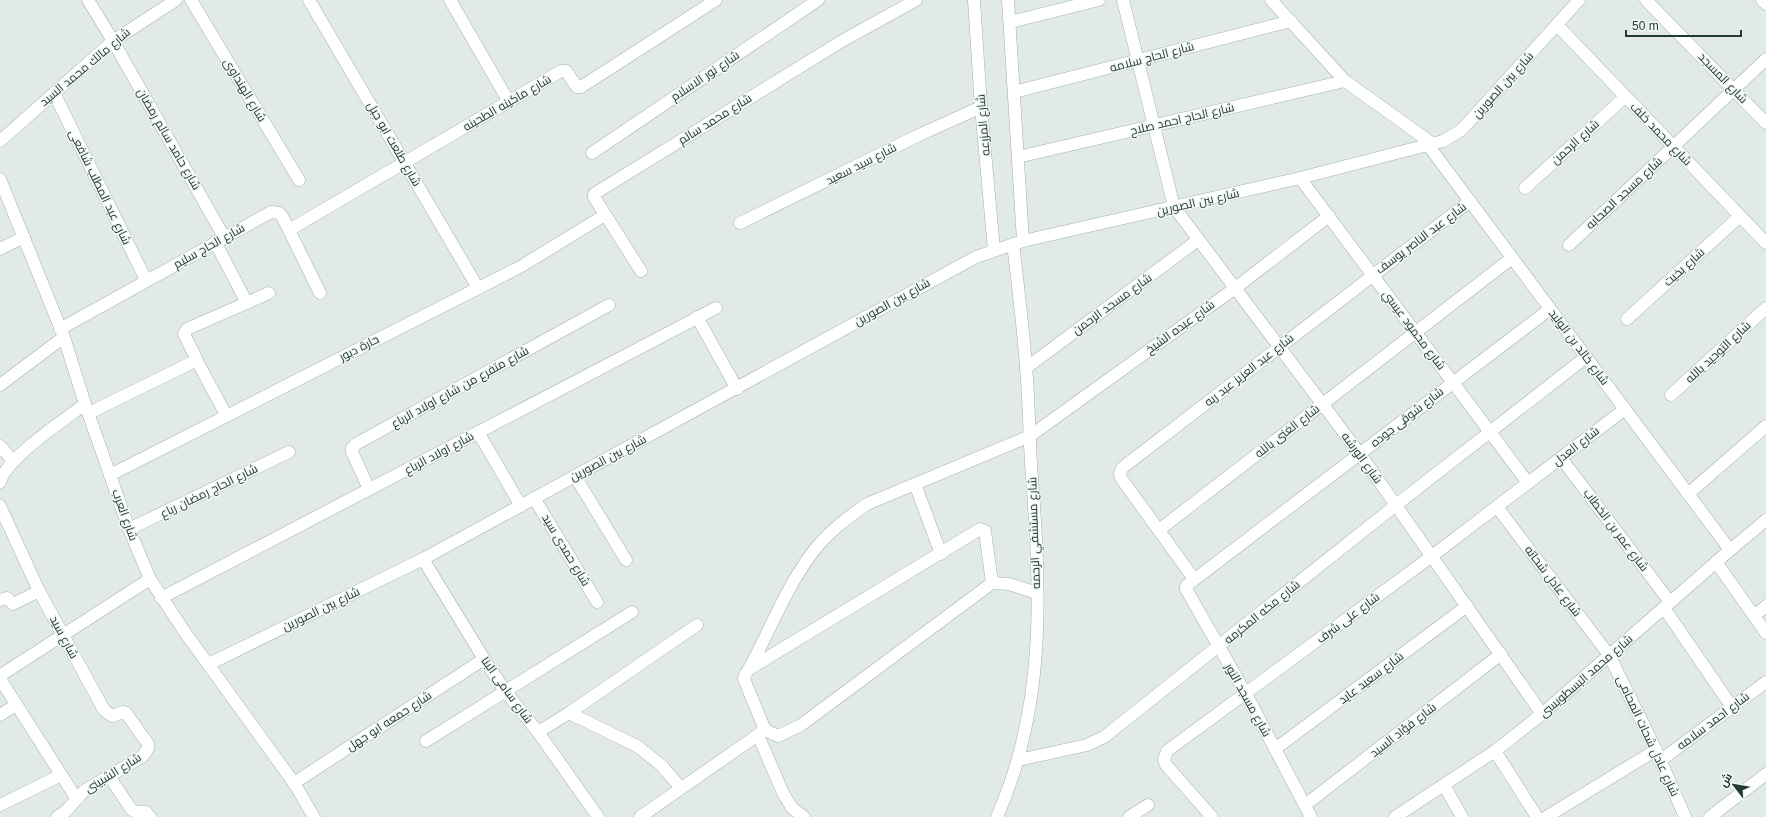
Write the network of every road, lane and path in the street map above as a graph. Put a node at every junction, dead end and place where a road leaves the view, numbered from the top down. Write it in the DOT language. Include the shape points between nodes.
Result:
graph roads {
  1 [pos="88,0"];
  2 [pos="176,0"];
  3 [pos="192,0"];
  4 [pos="309,0"];
  5 [pos="450,0"];
  6 [pos="716,0"];
  7 [pos="818,0"];
  8 [pos="916,0"];
  9 [pos="974,0"];
  10 [pos="1008,0"];
  11 [pos="1099,0"];
  12 [pos="1123,0"];
  13 [pos="1271,0"];
  14 [pos="1579,0"];
  15 [pos="1646,0"];
  16 [pos="1762,0"];
  17 [pos="1766,4"];
  18 [pos="1291,21"];
  19 [pos="1010,22"];
  20 [pos="1557,25"];
  21 [pos="113,41"];
  22 [pos="1766,59"];
  23 [pos="1138,61"];
  24 [pos="1345,82"];
  25 [pos="1734,89"];
  26 [pos="1014,92"];
  27 [pos="54,93"];
  28 [pos="1625,97"];
  29 [pos="509,102"];
  30 [pos="981,107"];
  31 [pos="1766,123"];
  32 [pos="1154,126"];
  33 [pos="0,141"];
  34 [pos="1431,144"];
  35 [pos="1673,147"];
  36 [pos="592,152"];
  37 [pos="1018,156"];
  38 [pos="405,162"];
  39 [pos="1300,178"];
  40 [pos="0,179"];
  41 [pos="299,180"];
  42 [pos="1524,188"];
  43 [pos="1470,201"];
  44 [pos="1174,207"];
  45 [pos="606,215"];
  46 [pos="1329,216"];
  47 [pos="1740,216"];
  48 [pos="740,223"];
  49 [pos="289,230"];
  50 [pos="24,237"];
  51 [pos="220,240"];
  52 [pos="1198,240"];
  53 [pos="1018,242"];
  54 [pos="1766,243"];
  55 [pos="1569,245"];
  56 [pos="0,249"];
  57 [pos="994,250"];
  58 [pos="1512,258"];
  59 [pos="641,271"];
  60 [pos="1373,275"];
  61 [pos="146,280"];
  62 [pos="478,288"];
  63 [pos="1234,289"];
  64 [pos="269,293"];
  65 [pos="320,293"];
  66 [pos="247,303"];
  67 [pos="609,305"];
  68 [pos="716,308"];
  69 [pos="1766,308"];
  70 [pos="1550,309"];
  71 [pos="697,317"];
  72 [pos="1627,319"];
  73 [pos="62,333"];
  74 [pos="1416,333"];
  75 [pos="1279,348"];
  76 [pos="1586,357"];
  77 [pos="196,359"];
  78 [pos="1026,368"];
  79 [pos="1453,382"];
  80 [pos="0,384"];
  81 [pos="737,389"];
  82 [pos="1671,395"];
  83 [pos="1322,404"];
  84 [pos="87,408"];
  85 [pos="1625,409"];
  86 [pos="226,415"];
  87 [pos="1766,426"];
  88 [pos="478,432"];
  89 [pos="1490,432"];
  90 [pos="1030,436"];
  91 [pos="0,446"];
  92 [pos="289,452"];
  93 [pos="1360,454"];
  94 [pos="1561,458"];
  95 [pos="13,461"];
  96 [pos="1125,466"];
  97 [pos="110,475"];
  98 [pos="575,476"];
  99 [pos="0,482"];
  100 [pos="1528,483"];
  101 [pos="915,484"];
  102 [pos="369,489"];
  103 [pos="1688,494"];
  104 [pos="534,498"];
  105 [pos="1396,505"];
  106 [pos="0,506"];
  107 [pos="520,506"];
  108 [pos="1497,507"];
  109 [pos="1766,520"];
  110 [pos="130,529"];
  111 [pos="1159,530"];
  112 [pos="1730,550"];
  113 [pos="941,554"];
  114 [pos="1432,556"];
  115 [pos="423,559"];
  116 [pos="626,560"];
  117 [pos="1716,562"];
  118 [pos="150,579"];
  119 [pos="1191,582"];
  120 [pos="992,583"];
  121 [pos="40,591"];
  122 [pos="1037,593"];
  123 [pos="161,598"];
  124 [pos="0,600"];
  125 [pos="597,602"];
  126 [pos="1667,605"];
  127 [pos="1467,606"];
  128 [pos="1766,606"];
  129 [pos="632,612"];
  130 [pos="1754,616"];
  131 [pos="697,625"];
  132 [pos="1766,633"];
  133 [pos="62,635"];
  134 [pos="1219,646"];
  135 [pos="1501,654"];
  136 [pos="1610,655"];
  137 [pos="484,659"];
  138 [pos="209,664"];
  139 [pos="749,669"];
  140 [pos="2,672"];
  141 [pos="1766,682"];
  142 [pos="505,691"];
  143 [pos="1246,694"];
  144 [pos="16,705"];
  145 [pos="1732,707"];
  146 [pos="569,713"];
  147 [pos="1542,714"];
  148 [pos="0,715"];
  149 [pos="538,732"];
  150 [pos="761,732"];
  151 [pos="426,741"];
  152 [pos="148,744"];
  153 [pos="1275,749"];
  154 [pos="1495,751"];
  155 [pos="1658,755"];
  156 [pos="1018,760"];
  157 [pos="1766,774"];
  158 [pos="61,775"];
  159 [pos="109,776"];
  160 [pos="294,783"];
  161 [pos="1444,785"];
  162 [pos="681,788"];
  163 [pos="76,798"];
  164 [pos="0,805"];
  165 [pos="1148,805"];
  166 [pos="1305,806"];
  167 [pos="64,815"];
  168 [pos="1132,816"];
  169 [pos="150,817"];
  170 [pos="314,817"];
  171 [pos="598,817"];
  172 [pos="640,817"];
  173 [pos="804,817"];
  174 [pos="997,817"];
  175 [pos="1212,817"];
  176 [pos="1311,817"];
  177 [pos="1395,817"];
  178 [pos="1462,817"];
  179 [pos="1537,817"];
  180 [pos="1546,817"];
  181 [pos="1685,817"];
  182 [pos="1710,817"];
  1 -- 21 [label="street, شارع حامد سالم رمضان"];
  2 -- 21 [label="street, شارع مالك محمد السيد"];
  3 -- 41 [label="street, شارع الهنداوى"];
  4 -- 38 [label="street, شارع طلعت ابو جبل"];
  5 -- 29 [label="street"];
  6 -- 29 [label="street, شارع ماكينه الطحينه" via="581,87 577,87 566,71 561,71"];
  7 -- 36 [label="street, شارع نور الاسلام"];
  8 -- 45 [label="street, شارع محمد سالم" via="842,41 594,194"];
  9 -- 30 [label="street, شارع المزرعه"];
  10 -- 19 [label="street"];
  11 -- 19 [label="street"];
  12 -- 23 [label="street"];
  13 -- 18 [label="street, شارع خالد بن الوليد"];
  14 -- 20 [label="street, شارع بين الصورين"];
  15 -- 25 [label="street, شارع المسجد"];
  16 -- 17 [label="street"];
  18 -- 23 [label="street, شارع الحاج سلامه"];
  18 -- 24 [label="street, شارع خالد بن الوليد"];
  19 -- 26 [label="street"];
  20 -- 28 [label="street, شارع محمد خلف"];
  20 -- 34 [label="street, شارع بين الصورين" via="1460,132"];
  21 -- 27 [label="street, شارع مالك محمد السيد"];
  21 -- 51 [label="street, شارع حامد سالم رمضان"];
  22 -- 25 [label="street, شارع مسجد الصحابه"];
  23 -- 26 [label="street, شارع الحاج سلامه"];
  23 -- 32 [label="street"];
  24 -- 32 [label="street, شارع الحاج احمد صلاح"];
  24 -- 34 [label="street, شارع خالد بن الوليد"];
  25 -- 31 [label="street, شارع المسجد"];
  25 -- 35 [label="street, شارع مسجد الصحابه"];
  26 -- 37 [label="street"];
  27 -- 33 [label="street, شارع مالك محمد السيد"];
  27 -- 61 [label="street, شارع عبد المطلب شافعى"];
  28 -- 35 [label="street, شارع محمد خلف"];
  28 -- 42 [label="street, شارع الرحمن"];
  29 -- 38 [label="street, شارع ماكينه الطحينه"];
  30 -- 48 [label="street, شارع سيد سعيد"];
  30 -- 57 [label="street, شارع المزرعه"];
  32 -- 37 [label="street, شارع الحاج احمد صلاح"];
  32 -- 44 [label="street"];
  34 -- 39 [label="street, شارع بين الصورين"];
  34 -- 43 [label="street, شارع خالد بن الوليد"];
  35 -- 47 [label="street, شارع محمد خلف"];
  35 -- 55 [label="street, شارع مسجد الصحابه"];
  37 -- 53 [label="street"];
  38 -- 49 [label="street, شارع ماكينه الطحينه"];
  38 -- 62 [label="street, شارع طلعت ابو جبل"];
  39 -- 44 [label="street, شارع بين الصورين"];
  39 -- 46 [label="street, شارع محمود عيسي"];
  40 -- 50 [label="street, شارع العرب"];
  43 -- 58 [label="street, شارع خالد بن الوليد"];
  43 -- 60 [label="street, شارع عبد الناصر يوسف"];
  44 -- 52 [label="street, شارع الورشه"];
  44 -- 53 [label="street, شارع بين الصورين"];
  45 -- 59 [label="street, شارع محمد سالم"];
  45 -- 62 [label="street, حارة دبور" via="534,259"];
  46 -- 60 [label="street, شارع محمود عيسي"];
  46 -- 63 [label="street, شارع عبده الشيخ"];
  47 -- 54 [label="street, شارع محمد خلف"];
  47 -- 72 [label="street, شارع بخيت"];
  49 -- 51 [label="street, شارع الحاج سليم" via="282,216 275,211"];
  49 -- 65 [label="street, شارع الحاج سليم"];
  50 -- 56 [label="street"];
  50 -- 73 [label="street, شارع العرب"];
  51 -- 61 [label="street, شارع الحاج سليم"];
  51 -- 66 [label="street, شارع حامد سالم رمضان"];
  52 -- 63 [label="street, شارع الورشه"];
  52 -- 78 [label="street, شارع مسجد الرحمن"];
  53 -- 57 [label="street, شارع بين الصورين"];
  53 -- 78 [label="street, شارع مستشفي الرحمه"];
  57 -- 81 [label="street, شارع بين الصورين" via="958,266"];
  58 -- 70 [label="street, شارع خالد بن الوليد"];
  58 -- 74 [label="street, شارع الغنى بالله"];
  60 -- 74 [label="street, شارع محمود عيسي"];
  60 -- 75 [label="street, شارع عبد العزيز عبد ربه"];
  61 -- 73 [label="street, شارع الحاج سليم"];
  62 -- 86 [label="street, حارة دبور"];
  63 -- 75 [label="street, شارع الورشه"];
  63 -- 90 [label="street, شارع عبده الشيخ"];
  64 -- 66 [label="street"];
  66 -- 77 [label="street" via="187,329 184,334"];
  67 -- 102 [label="street, شارع متفرع من شارع اولاد الرباع" via="356,444 352,452"];
  68 -- 71 [label="street, شارع اولاد الرباع"];
  69 -- 82 [label="street, شارع التوحيد بالله"];
  70 -- 76 [label="street, شارع خالد بن الوليد"];
  70 -- 79 [label="street, شارع شوقى جوده"];
  71 -- 81 [label="street"];
  71 -- 88 [label="street, شارع اولاد الرباع"];
  73 -- 80 [label="street, شارع الحاج سليم"];
  73 -- 84 [label="street, شارع العرب"];
  74 -- 79 [label="street, شارع محمود عيسي"];
  74 -- 83 [label="street, شارع الغنى بالله"];
  75 -- 83 [label="street, شارع الورشه"];
  75 -- 96 [label="street, شارع عبد العزيز عبد ربه"];
  76 -- 85 [label="street, شارع خالد بن الوليد"];
  76 -- 89 [label="street, شارع مكه المكرمه"];
  77 -- 84 [label="street"];
  77 -- 86 [label="street"];
  78 -- 90 [label="street, شارع مستشفي الرحمه"];
  79 -- 89 [label="street, شارع محمود عيسي"];
  79 -- 93 [label="street, شارع شوقى جوده"];
  81 -- 98 [label="street, شارع بين الصورين"];
  83 -- 93 [label="street, شارع الورشه"];
  83 -- 111 [label="street, شارع الغنى بالله"];
  84 -- 95 [label="street"];
  84 -- 97 [label="street, شارع العرب"];
  85 -- 94 [label="street, شارع العدل"];
  85 -- 103 [label="street, شارع خالد بن الوليد"];
  86 -- 97 [label="street, حارة دبور"];
  87 -- 103 [label="street"];
  88 -- 102 [label="street, شارع اولاد الرباع"];
  88 -- 107 [label="street"];
  89 -- 100 [label="street, شارع محمود عيسي"];
  89 -- 105 [label="street, شارع مكه المكرمه"];
  90 -- 101 [label="street, شارع عبده الشيخ"];
  90 -- 122 [label="street, شارع مستشفي الرحمه"];
  91 -- 95 [label="street"];
  92 -- 110 [label="street, شارع الحاج رمضان رباع"];
  93 -- 105 [label="street, شارع الورشه"];
  93 -- 119 [label="street, شارع شوقى جوده"];
  94 -- 100 [label="street, شارع العدل"];
  94 -- 126 [label="street, شارع عمر بن الخطاب"];
  95 -- 99 [label="street" via="6,468"];
  96 -- 111 [label="street, شارع مسجد النور" via="1120,470 1121,478"];
  97 -- 110 [label="street, شارع العرب"];
  98 -- 104 [label="street, شارع بين الصورين"];
  98 -- 116 [label="street"];
  100 -- 108 [label="street, شارع على شرف"];
  101 -- 113 [label="street"];
  101 -- 139 [label="street, شارع عبده الشيخ" via="867,504 830,533 798,573"];
  102 -- 123 [label="street, شارع اولاد الرباع"];
  103 -- 112 [label="street, شارع خالد بن الوليد"];
  104 -- 107 [label="street, شارع بين الصورين"];
  104 -- 125 [label="street, شارع حمدى سيد"];
  105 -- 114 [label="street, شارع الورشه"];
  105 -- 134 [label="street, شارع مكه المكرمه"];
  106 -- 121 [label="street, شارع سيد"];
  107 -- 115 [label="street, شارع بين الصورين"];
  108 -- 114 [label="street, شارع على شرف"];
  108 -- 136 [label="street, شارع عادل شحاته"];
  109 -- 112 [label="street, شارع محمد البسطويسى"];
  110 -- 118 [label="street, شارع العرب"];
  111 -- 119 [label="street, شارع مسجد النور"];
  112 -- 117 [label="street, شارع محمد البسطويسى"];
  113 -- 120 [label="street" via="982,529 985,531"];
  113 -- 139 [label="street"];
  114 -- 127 [label="street, شارع الورشه"];
  114 -- 143 [label="street, شارع على شرف"];
  115 -- 137 [label="street, شارع سامى البنا"];
  115 -- 138 [label="street, شارع بين الصورين"];
  117 -- 126 [label="street, شارع محمد البسطويسى"];
  117 -- 130 [label="street"];
  118 -- 123 [label="street, شارع العرب"];
  118 -- 133 [label="street"];
  119 -- 134 [label="street, شارع مسجد النور" via="1186,589"];
  120 -- 122 [label="street" via="1008,584"];
  120 -- 150 [label="street" via="801,724 778,736"];
  121 -- 124 [label="street" via="13,604 7,598"];
  121 -- 133 [label="street, شارع سيد"];
  122 -- 156 [label="street, شارع مستشفي الرحمه" via="1037,649 1031,705"];
  123 -- 138 [label="street, شارع العرب"];
  126 -- 136 [label="street, شارع محمد البسطويسى"];
  126 -- 145 [label="street, شارع عمر بن الخطاب"];
  127 -- 135 [label="street, شارع الورشه"];
  127 -- 153 [label="street, شارع سعيد عايد"];
  128 -- 130 [label="street"];
  129 -- 142 [label="street"];
  130 -- 132 [label="street"];
  131 -- 146 [label="street"];
  133 -- 140 [label="street"];
  133 -- 152 [label="street, شارع سيد" via="104,710 112,716 126,713"];
  134 -- 143 [label="street, شارع مسجد النور"];
  134 -- 156 [label="street, شارع مكه المكرمه" via="1096,741"];
  135 -- 147 [label="street, شارع الورشه"];
  135 -- 166 [label="street, شارع فؤاد السيد"];
  136 -- 147 [label="street, شارع محمد البسطويسى"];
  136 -- 155 [label="street, شارع عادل شحات المحامى"];
  137 -- 142 [label="street, شارع سامى البنا"];
  137 -- 160 [label="street, شارع جمعه ابو جهل"];
  138 -- 160 [label="street, شارع العرب"];
  139 -- 150 [label="street" via="744,679"];
  140 -- 144 [label="street" via="2,682"];
  141 -- 145 [label="street, شارع احمد سلامه"];
  142 -- 149 [label="street, شارع سامى البنا"];
  142 -- 151 [label="street"];
  143 -- 153 [label="street, شارع مسجد النور"];
  143 -- 175 [label="street, شارع على شرف" via="1167,751 1164,760"];
  144 -- 148 [label="street"];
  144 -- 158 [label="street"];
  145 -- 155 [label="street, شارع احمد سلامه"];
  146 -- 149 [label="street"];
  146 -- 162 [label="street" via="637,746 661,765"];
  147 -- 154 [label="street, شارع محمد البسطويسى"];
  149 -- 171 [label="street, شارع سامى البنا"];
  150 -- 162 [label="street"];
  150 -- 173 [label="street" via="783,793 792,808"];
  152 -- 159 [label="street, شارع الشبينى" via="143,756"];
  153 -- 166 [label="street, شارع مسجد النور"];
  154 -- 161 [label="street, شارع محمد البسطويسى"];
  154 -- 179 [label="street"];
  155 -- 180 [label="street, شارع احمد سلامه"];
  155 -- 181 [label="street, شارع عادل شحات المحامى"];
  156 -- 174 [label="street, شارع مستشفي الرحمه"];
  157 -- 182 [label="street"];
  158 -- 163 [label="street"];
  158 -- 164 [label="street"];
  159 -- 163 [label="street, شارع الشبينى"];
  159 -- 169 [label="street" via="131,809 146,812"];
  160 -- 170 [label="street, شارع العرب"];
  161 -- 177 [label="street, شارع محمد البسطويسى"];
  161 -- 178 [label="street"];
  162 -- 172 [label="street"];
  163 -- 167 [label="street, شارع الشبينى"];
  165 -- 168 [label="street"];
  166 -- 176 [label="street, شارع مسجد النور"];
}
